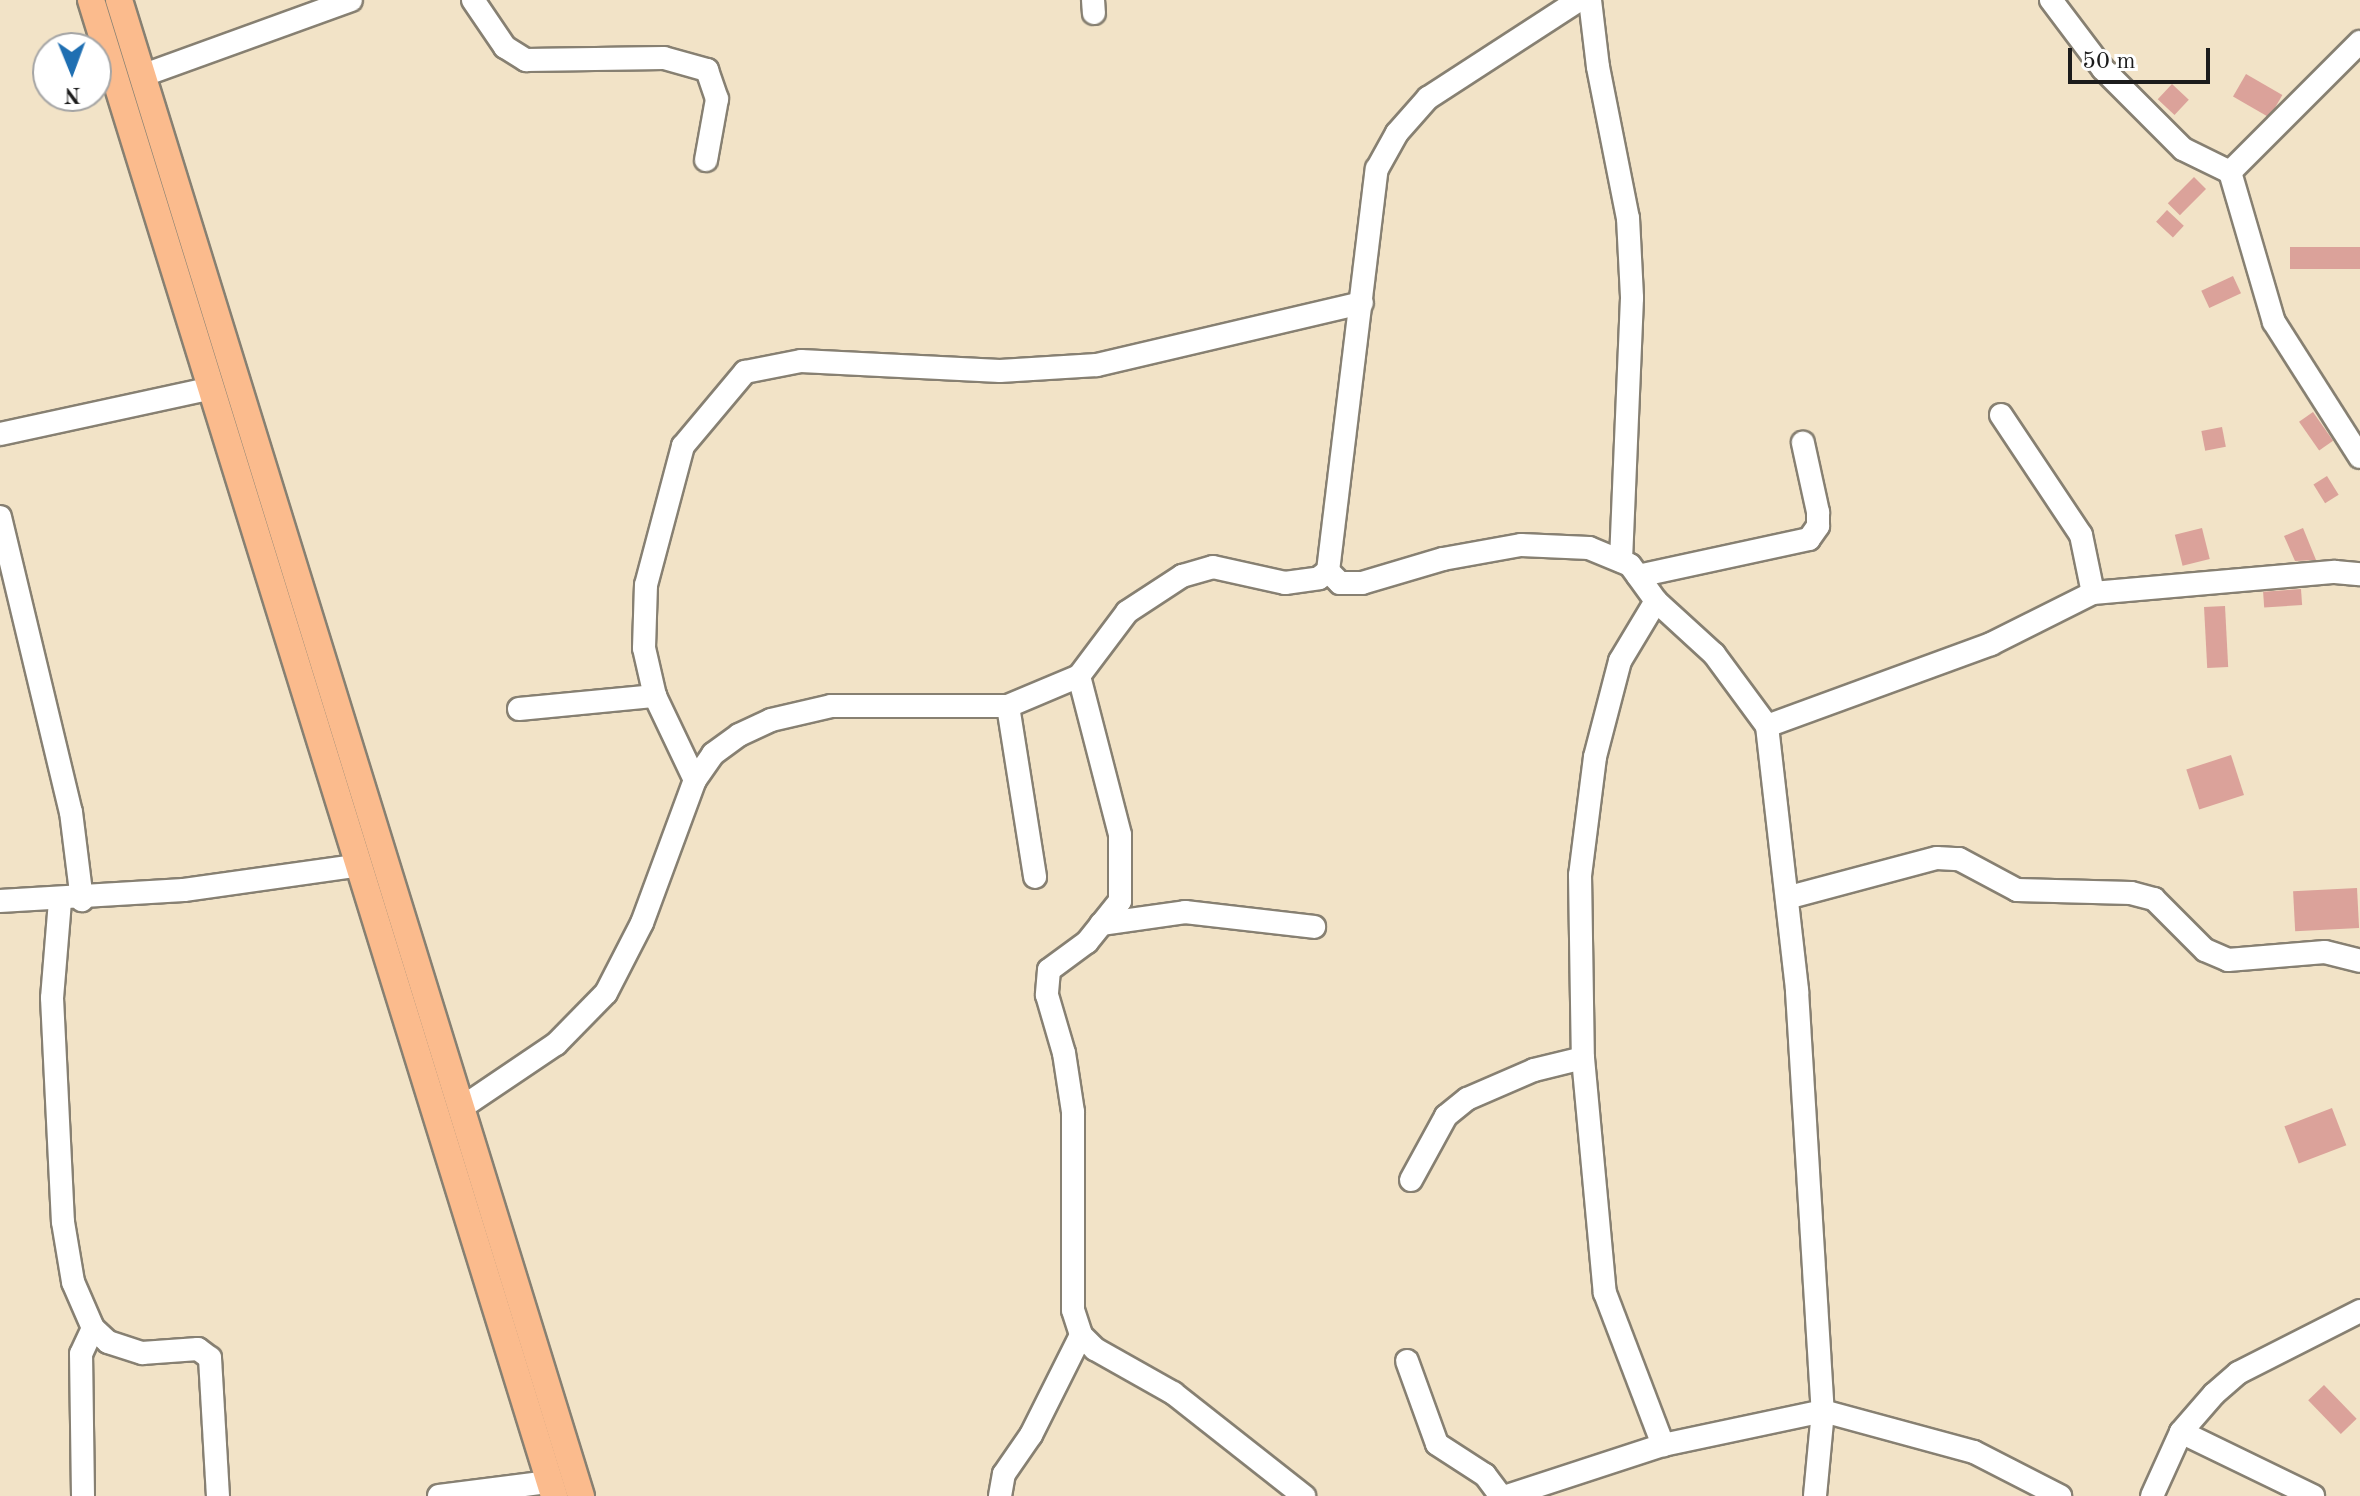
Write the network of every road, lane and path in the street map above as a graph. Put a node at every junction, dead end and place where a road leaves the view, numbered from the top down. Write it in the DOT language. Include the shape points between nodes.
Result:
graph roads {
  1 [pos="91,0"];
  2 [pos="119,0"];
  3 [pos="351,0"];
  4 [pos="473,0"];
  5 [pos="1579,0"];
  6 [pos="1590,0"];
  7 [pos="2051,0"];
  8 [pos="2360,42"];
  9 [pos="144,75"];
  10 [pos="706,160"];
  11 [pos="2230,172"];
  12 [pos="1362,303"];
  13 [pos="212,388"];
  14 [pos="2001,415"];
  15 [pos="0,434"];
  16 [pos="1803,443"];
  17 [pos="2360,457"];
  18 [pos="0,517"];
  19 [pos="1621,561"];
  20 [pos="1328,571"];
  21 [pos="2360,574"];
  22 [pos="1638,576"];
  23 [pos="2093,593"];
  24 [pos="1656,601"];
  25 [pos="1079,676"];
  26 [pos="655,696"];
  27 [pos="1008,706"];
  28 [pos="519,709"];
  29 [pos="1767,726"];
  30 [pos="695,780"];
  31 [pos="355,866"];
  32 [pos="1035,877"];
  33 [pos="1790,897"];
  34 [pos="71,900"];
  35 [pos="0,901"];
  36 [pos="1101,924"];
  37 [pos="1314,927"];
  38 [pos="2360,961"];
  39 [pos="1583,1058"];
  40 [pos="461,1108"];
  41 [pos="1411,1180"];
  42 [pos="2360,1311"];
  43 [pos="93,1328"];
  44 [pos="1081,1335"];
  45 [pos="1407,1361"];
  46 [pos="1823,1411"];
  47 [pos="2181,1432"];
  48 [pos="1663,1445"];
  49 [pos="551,1489"];
  50 [pos="1533,1492"];
  51 [pos="83,1496"];
  52 [pos="218,1496"];
  53 [pos="439,1496"];
  54 [pos="581,1496"];
  55 [pos="1000,1496"];
  56 [pos="1304,1496"];
  57 [pos="1504,1496"];
  58 [pos="1815,1496"];
  59 [pos="2060,1496"];
  60 [pos="2152,1496"];
  61 [pos="2313,1496"];
  1 -- 13 [label="main road"];
  2 -- 9 [label="main road"];
  3 -- 9 [label="street"];
  4 -- 10 [label="street" via="505,47 526,60 664,58 707,70 717,99"];
  5 -- 12 [label="street" via="1428,98 1397,133 1377,169"];
  6 -- 19 [label="street" via="1628,218 1632,298"];
  7 -- 11 [label="street" via="2103,69 2183,149"];
  8 -- 11 [label="street"];
  9 -- 40 [label="main road"];
  11 -- 17 [label="street" via="2274,322"];
  12 -- 20 [label="street"];
  12 -- 26 [label="street" via="1097,365 1000,371 801,361 745,372 698,425 671,475 642,621"];
  13 -- 15 [label="street"];
  13 -- 31 [label="main road"];
  14 -- 23 [label="street" via="2081,535"];
  16 -- 22 [label="street" via="1818,512 1818,526 1809,539"];
  18 -- 34 [label="street" via="71,812"];
  19 -- 20 [label="street" via="1589,548 1521,545 1443,559 1362,583 1340,583"];
  19 -- 22 [label="street"];
  20 -- 25 [label="street" via="1319,578 1285,583 1213,567 1182,576 1127,612"];
  21 -- 23 [label="street"];
  22 -- 24 [label="street"];
  23 -- 29 [label="street" via="1991,644"];
  24 -- 29 [label="street" via="1714,654"];
  24 -- 39 [label="street" via="1620,661 1595,757 1580,875"];
  25 -- 27 [label="street"];
  25 -- 36 [label="street" via="1120,835 1120,901"];
  26 -- 28 [label="street"];
  26 -- 30 [label="street"];
  27 -- 30 [label="street" via="862,704 800,712 739,735 713,754"];
  27 -- 32 [label="street"];
  29 -- 33 [label="street"];
  30 -- 40 [label="street" via="642,923 606,993 556,1044"];
  31 -- 34 [label="street"];
  31 -- 49 [label="main road"];
  33 -- 38 [label="street" via="1937,858 1959,859 2017,890 2131,893 2154,899 2205,950 2228,960 2325,952"];
  33 -- 46 [label="street"];
  34 -- 35 [label="street"];
  34 -- 43 [label="street" via="52,998 63,1222 73,1282"];
  36 -- 37 [label="street" via="1185,912"];
  36 -- 44 [label="street" via="1087,942 1049,970 1047,995 1064,1053 1073,1112 1073,1310"];
  39 -- 41 [label="street" via="1534,1070 1467,1099 1446,1116"];
  39 -- 48 [label="street" via="1605,1293"];
  40 -- 54 [label="main road"];
  42 -- 47 [label="street" via="2238,1373"];
  43 -- 51 [label="street" via="81,1354"];
  43 -- 52 [label="street" via="127,1351 206,1352 214,1377 212,1457"];
  44 -- 55 [label="street" via="1031,1435 1004,1474"];
  44 -- 56 [label="street" via="1095,1349 1173,1393"];
  45 -- 57 [label="street" via="1437,1444 1485,1475"];
  46 -- 48 [label="street"];
  46 -- 58 [label="street"];
  46 -- 59 [label="street" via="1974,1452"];
  47 -- 60 [label="street"];
  47 -- 61 [label="street"];
  48 -- 50 [label="street"];
  49 -- 53 [label="street"];
  50 -- 57 [label="street"];
}
